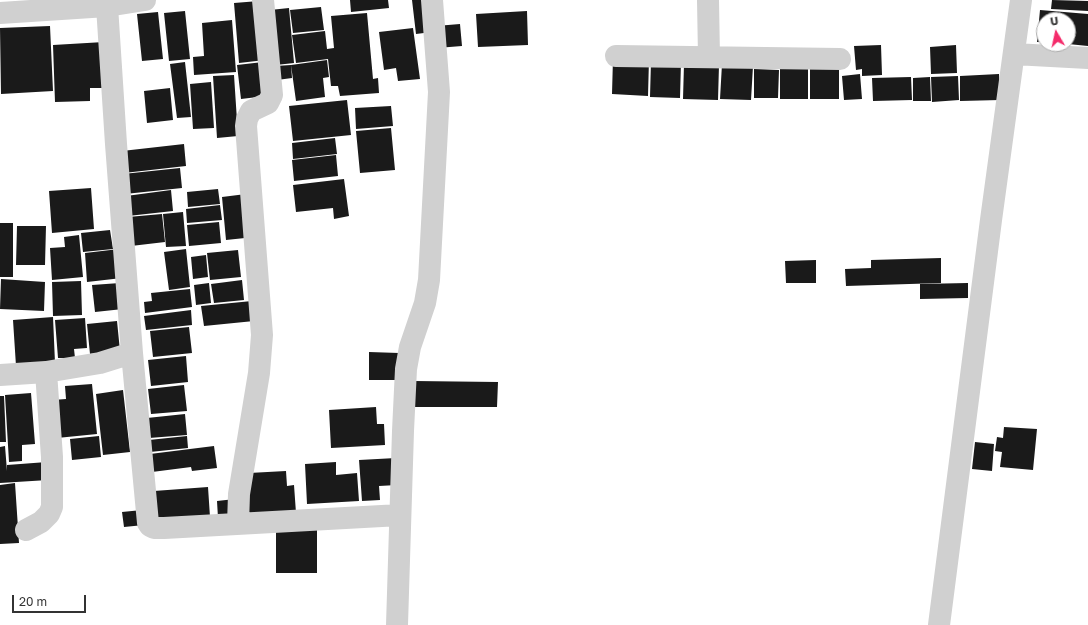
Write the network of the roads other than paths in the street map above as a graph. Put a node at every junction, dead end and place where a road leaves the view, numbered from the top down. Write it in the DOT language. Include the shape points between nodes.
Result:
graph roads {
  1 [pos="145,0"];
  2 [pos="263,0"];
  3 [pos="432,0"];
  4 [pos="708,0"];
  5 [pos="1021,0"];
  6 [pos="107,6"];
  7 [pos="0,13"];
  8 [pos="1014,54"];
  9 [pos="616,56"];
  10 [pos="709,57"];
  11 [pos="1088,58"];
  12 [pos="840,59"];
  13 [pos="132,353"];
  14 [pos="46,372"];
  15 [pos="0,375"];
  16 [pos="400,515"];
  17 [pos="238,524"];
  18 [pos="26,530"];
  19 [pos="396,625"];
  20 [pos="939,625"];
  1 -- 6 [label="street"];
  2 -- 17 [label="street" via="272,95 268,103 251,111 246,126 262,335 259,373 239,494"];
  3 -- 16 [label="street" via="439,92 429,280 425,304 410,347 406,369"];
  4 -- 10 [label="street"];
  5 -- 8 [label="street"];
  6 -- 7 [label="street"];
  6 -- 13 [label="street"];
  8 -- 11 [label="street"];
  8 -- 20 [label="street"];
  9 -- 10 [label="street"];
  10 -- 12 [label="street"];
  13 -- 14 [label="street"];
  13 -- 17 [label="street" via="148,523 154,528"];
  14 -- 15 [label="street"];
  14 -- 18 [label="street" via="52,457 52,507 41,522"];
  16 -- 17 [label="street"];
  16 -- 19 [label="street"];
}
